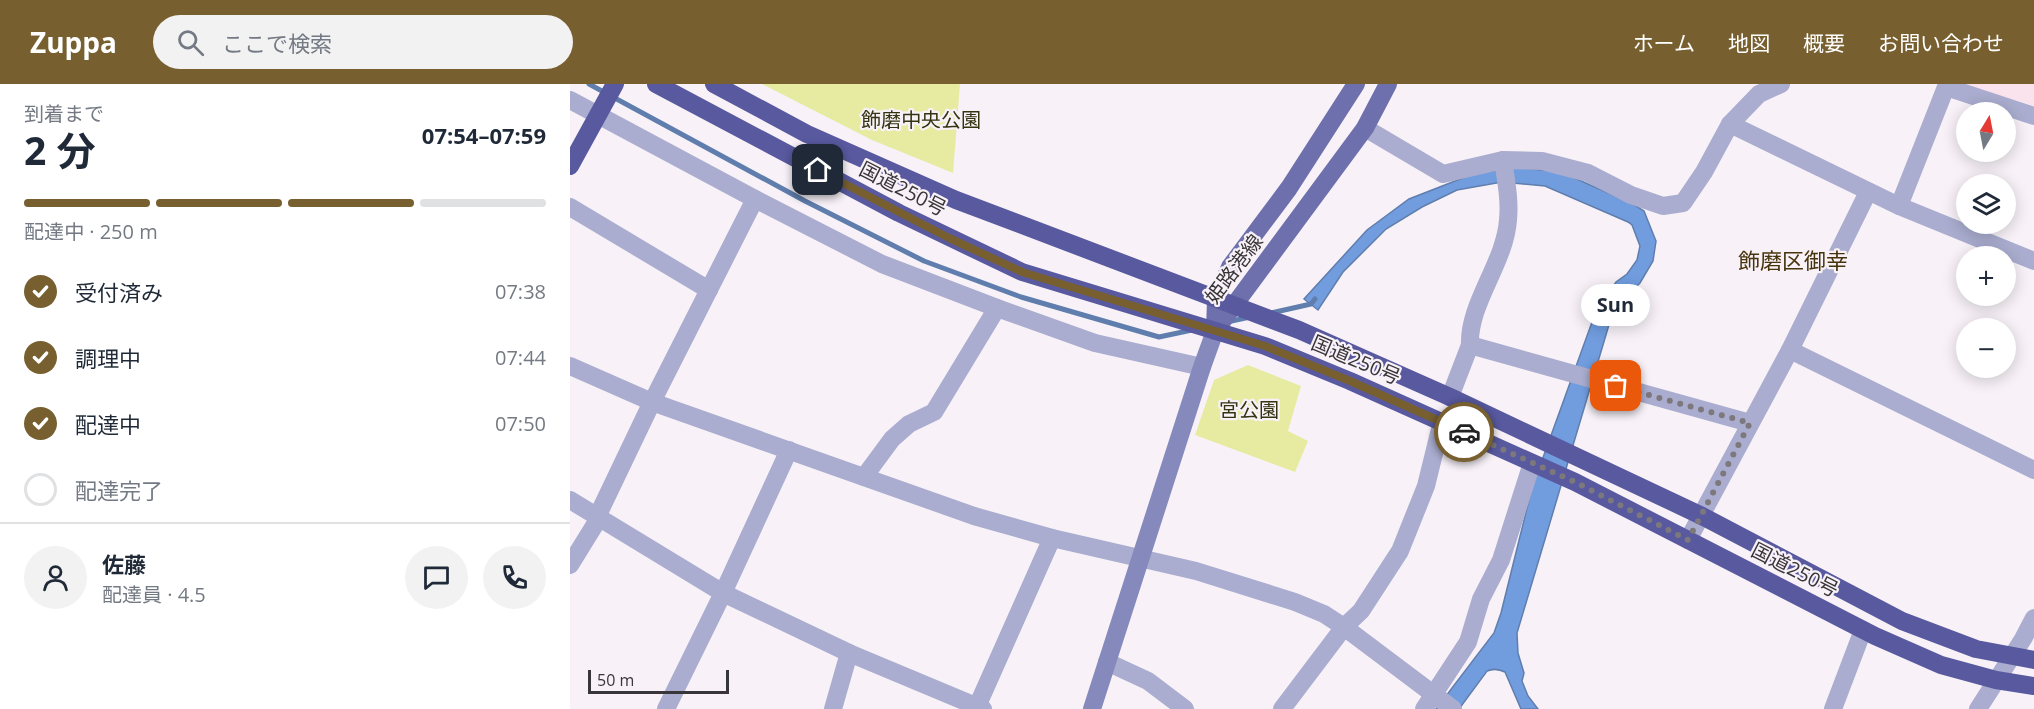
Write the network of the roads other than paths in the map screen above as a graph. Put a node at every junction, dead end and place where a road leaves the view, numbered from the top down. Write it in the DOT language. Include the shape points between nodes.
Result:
graph roads {
  1 [pos="656,84"];
  2 [pos="714,84"];
  3 [pos="1356,84"];
  4 [pos="1388,84"];
  5 [pos="1781,84"];
  6 [pos="614,85"];
  7 [pos="1943,86"];
  8 [pos="570,100"];
  9 [pos="600,112"];
  10 [pos="2034,116"];
  11 [pos="1730,124"];
  12 [pos="1365,128"];
  13 [pos="1503,160"];
  14 [pos="570,166"];
  15 [pos="1868,192"];
  16 [pos="755,200"];
  17 [pos="1899,206"];
  18 [pos="570,207"];
  19 [pos="2033,258"];
  20 [pos="709,290"];
  21 [pos="1216,299"];
  22 [pos="1234,306"];
  23 [pos="997,309"];
  24 [pos="1215,331"];
  25 [pos="1470,345"];
  26 [pos="1790,350"];
  27 [pos="570,366"];
  28 [pos="1202,367"];
  29 [pos="1450,397"];
  30 [pos="652,402"];
  31 [pos="1442,421"];
  32 [pos="1750,423"];
  33 [pos="789,450"];
  34 [pos="1532,463"];
  35 [pos="2034,470"];
  36 [pos="864,477"];
  37 [pos="570,500"];
  38 [pos="1702,516"];
  39 [pos="598,518"];
  40 [pos="1052,538"];
  41 [pos="1688,540"];
  42 [pos="1141,559"];
  43 [pos="570,565"];
  44 [pos="723,593"];
  45 [pos="2034,618"];
  46 [pos="1344,627"];
  47 [pos="1863,630"];
  48 [pos="849,653"];
  49 [pos="2012,657"];
  50 [pos="2034,660"];
  51 [pos="1107,662"];
  52 [pos="1996,680"];
  53 [pos="2034,686"];
  54 [pos="1430,703"];
  55 [pos="979,708"];
  56 [pos="1181,708"];
  57 [pos="666,709"];
  58 [pos="833,709"];
  59 [pos="1092,709"];
  60 [pos="1282,709"];
  61 [pos="1453,709"];
  62 [pos="1833,709"];
  63 [pos="1978,709"];
  1 -- 24 [label="highway, 国道250号" via="899,213 1022,272"];
  2 -- 21 [label="highway, 国道250号" via="807,134 956,200"];
  3 -- 21 [label="main road, 姫路港線" via="1289,188 1230,267"];
  4 -- 12 [label="main road, 姫路港線"];
  5 -- 11 [label="street" via="1760,94"];
  6 -- 9 [label="highway"];
  7 -- 10 [label="street"];
  7 -- 17 [label="street"];
  8 -- 9 [label="street"];
  9 -- 14 [label="highway"];
  9 -- 16 [label="street"];
  11 -- 13 [label="street" via="1683,202 1663,206 1588,173 1542,161"];
  11 -- 15 [label="street"];
  12 -- 13 [label="street" via="1443,174"];
  12 -- 22 [label="main road, 姫路港線"];
  13 -- 25 [label="street" via="1508,222 1473,325"];
  15 -- 17 [label="street"];
  15 -- 26 [label="street"];
  16 -- 20 [label="street"];
  16 -- 23 [label="street" via="882,264"];
  17 -- 19 [label="street"];
  18 -- 20 [label="street"];
  20 -- 30 [label="street"];
  21 -- 22 [label="highway, 国道250号"];
  21 -- 24 [label="main road, 姫路港線"];
  22 -- 24 [label="main road, 姫路港線"];
  22 -- 29 [label="highway, 国道250号" via="1299,330"];
  23 -- 28 [label="street" via="1095,343"];
  23 -- 36 [label="street" via="934,412 909,424 892,439"];
  24 -- 28 [label="street"];
  24 -- 31 [label="highway, 国道250号" via="1265,346"];
  25 -- 29 [label="street"];
  25 -- 32 [label="street"];
  26 -- 32 [label="street"];
  26 -- 35 [label="street"];
  27 -- 30 [label="street"];
  28 -- 42 [label="street"];
  29 -- 38 [label="highway, 国道250号"];
  30 -- 33 [label="street"];
  30 -- 39 [label="street"];
  31 -- 34 [label="highway, 国道250号"];
  31 -- 46 [label="street" via="1426,486 1400,551 1361,611"];
  32 -- 38 [label="street"];
  33 -- 36 [label="street"];
  33 -- 44 [label="street"];
  34 -- 41 [label="highway, 国道250号"];
  34 -- 54 [label="street" via="1501,560 1481,599 1468,642"];
  36 -- 40 [label="street" via="974,516"];
  37 -- 39 [label="street"];
  38 -- 41 [label="street"];
  38 -- 49 [label="highway, 国道250号" via="1902,621 1976,649"];
  39 -- 43 [label="street"];
  39 -- 44 [label="street"];
  40 -- 42 [label="street"];
  40 -- 55 [label="street"];
  41 -- 47 [label="highway, 国道250号"];
  42 -- 46 [label="street" via="1206,574 1295,602"];
  42 -- 51 [label="street"];
  44 -- 48 [label="street"];
  44 -- 57 [label="street"];
  45 -- 49 [label="street"];
  46 -- 54 [label="street"];
  46 -- 60 [label="street"];
  47 -- 52 [label="highway, 国道250号" via="1941,665"];
  47 -- 62 [label="street"];
  48 -- 55 [label="street"];
  48 -- 58 [label="street"];
  49 -- 50 [label="highway, 国道250号"];
  49 -- 52 [label="street"];
  51 -- 56 [label="street" via="1148,681"];
  51 -- 59 [label="street"];
  52 -- 53 [label="highway, 国道250号"];
  52 -- 63 [label="street"];
  54 -- 61 [label="street"];
}
